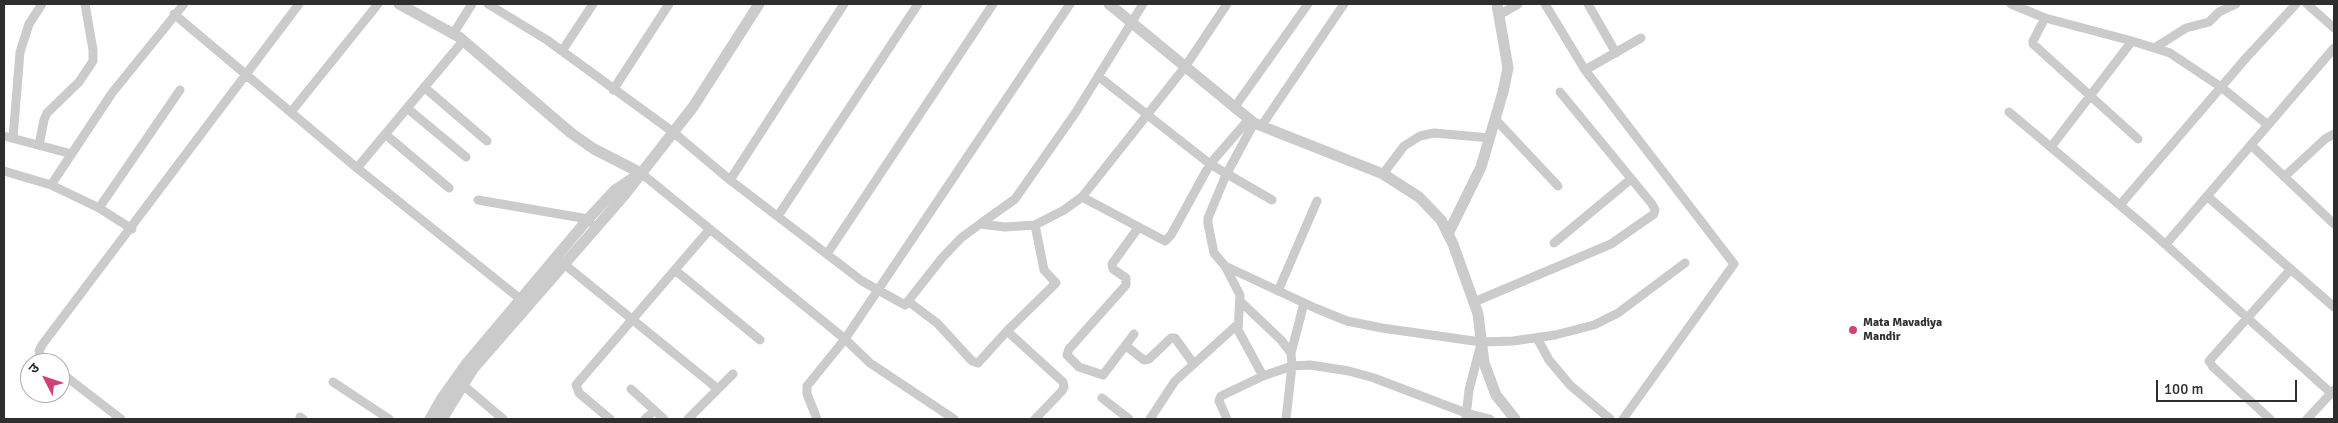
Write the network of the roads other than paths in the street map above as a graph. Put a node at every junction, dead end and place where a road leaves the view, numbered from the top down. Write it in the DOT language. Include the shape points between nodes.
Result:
graph roads {
  1 [pos="42,4"];
  2 [pos="85,4"];
  3 [pos="184,4"];
  4 [pos="299,4"];
  5 [pos="378,4"];
  6 [pos="399,4"];
  7 [pos="472,4"];
  8 [pos="488,4"];
  9 [pos="593,4"];
  10 [pos="669,4"];
  11 [pos="759,4"];
  12 [pos="844,4"];
  13 [pos="918,4"];
  14 [pos="993,4"];
  15 [pos="1070,4"];
  16 [pos="1109,4"];
  17 [pos="1143,4"];
  18 [pos="1227,4"];
  19 [pos="1308,4"];
  20 [pos="1344,4"];
  21 [pos="1518,4"];
  22 [pos="1545,4"];
  23 [pos="1588,4"];
  24 [pos="2011,4"];
  25 [pos="2236,4"];
  26 [pos="2296,4"];
  27 [pos="2307,4"];
  28 [pos="1498,9"];
  29 [pos="174,14"];
  30 [pos="2045,18"];
  31 [pos="1132,22"];
  32 [pos="2334,28"];
  33 [pos="453,34"];
  34 [pos="1642,38"];
  35 [pos="2132,40"];
  36 [pos="463,41"];
  37 [pos="2156,47"];
  38 [pos="2334,48"];
  39 [pos="562,51"];
  40 [pos="1616,53"];
  41 [pos="1185,67"];
  42 [pos="1585,70"];
  43 [pos="245,73"];
  44 [pos="1098,76"];
  45 [pos="2221,87"];
  46 [pos="424,88"];
  47 [pos="180,90"];
  48 [pos="613,90"];
  49 [pos="1560,92"];
  50 [pos="2090,96"];
  51 [pos="407,108"];
  52 [pos="1234,108"];
  53 [pos="291,112"];
  54 [pos="1147,112"];
  55 [pos="2009,112"];
  56 [pos="1496,120"];
  57 [pos="1255,122"];
  58 [pos="2268,125"];
  59 [pos="673,132"];
  60 [pos="385,134"];
  61 [pos="2334,134"];
  62 [pos="8,137"];
  63 [pos="1490,138"];
  64 [pos="2138,139"];
  65 [pos="486,141"];
  66 [pos="39,145"];
  67 [pos="2251,146"];
  68 [pos="2051,147"];
  69 [pos="72,154"];
  70 [pos="466,157"];
  71 [pos="1210,164"];
  72 [pos="357,168"];
  73 [pos="4,171"];
  74 [pos="641,173"];
  75 [pos="1383,174"];
  76 [pos="1226,175"];
  77 [pos="2284,177"];
  78 [pos="1631,179"];
  79 [pos="730,180"];
  80 [pos="51,186"];
  81 [pos="1558,186"];
  82 [pos="449,188"];
  83 [pos="1082,196"];
  84 [pos="2207,196"];
  85 [pos="478,200"];
  86 [pos="1272,200"];
  87 [pos="1317,201"];
  88 [pos="2120,205"];
  89 [pos="99,208"];
  90 [pos="778,216"];
  91 [pos="588,219"];
  92 [pos="980,224"];
  93 [pos="2334,224"];
  94 [pos="1035,225"];
  95 [pos="132,228"];
  96 [pos="596,228"];
  97 [pos="1138,228"];
  98 [pos="710,229"];
  99 [pos="1448,234"];
  100 [pos="1554,243"];
  101 [pos="2166,244"];
  102 [pos="827,254"];
  103 [pos="560,261"];
  104 [pos="1685,263"];
  105 [pos="1225,266"];
  106 [pos="2291,269"];
  107 [pos="675,270"];
  108 [pos="878,291"];
  109 [pos="1278,291"];
  110 [pos="1240,301"];
  111 [pos="525,302"];
  112 [pos="910,302"];
  113 [pos="1474,302"];
  114 [pos="1304,303"];
  115 [pos="2334,307"];
  116 [pos="2248,318"];
  117 [pos="632,319"];
  118 [pos="1238,324"];
  119 [pos="1006,331"];
  120 [pos="1134,334"];
  121 [pos="845,338"];
  122 [pos="1537,338"];
  123 [pos="760,340"];
  124 [pos="1481,342"];
  125 [pos="1126,346"];
  126 [pos="39,353"];
  127 [pos="1291,353"];
  128 [pos="1193,363"];
  129 [pos="1292,366"];
  130 [pos="733,374"];
  131 [pos="1263,376"];
  132 [pos="70,380"];
  133 [pos="333,382"];
  134 [pos="463,385"];
  135 [pos="718,389"];
  136 [pos="631,390"];
  137 [pos="2333,391"];
  138 [pos="1102,398"];
  139 [pos="654,411"];
  140 [pos="1466,416"];
  141 [pos="1038,418"];
  142 [pos="121,419"];
  143 [pos="389,419"];
  144 [pos="430,419"];
  145 [pos="442,419"];
  146 [pos="503,419"];
  147 [pos="610,419"];
  148 [pos="645,419"];
  149 [pos="664,419"];
  150 [pos="688,419"];
  151 [pos="817,419"];
  152 [pos="954,419"];
  153 [pos="1129,419"];
  154 [pos="1150,419"];
  155 [pos="1227,419"];
  156 [pos="1286,419"];
  157 [pos="1490,419"];
  158 [pos="1515,419"];
  159 [pos="1610,419"];
  160 [pos="1623,419"];
  161 [pos="2270,419"];
  162 [pos="2308,419"];
  1 -- 62 [label="street" via="29,24 20,52"];
  2 -- 66 [label="street" via="93,61 80,82 47,113"];
  3 -- 29 [label="street"];
  4 -- 43 [label="street"];
  5 -- 53 [label="street"];
  6 -- 33 [label="street"];
  7 -- 33 [label="street"];
  8 -- 39 [label="street"];
  9 -- 39 [label="street"];
  10 -- 48 [label="street"];
  11 -- 59 [label="street" via="693,107"];
  12 -- 79 [label="street"];
  13 -- 90 [label="street"];
  14 -- 102 [label="street"];
  15 -- 108 [label="street"];
  16 -- 31 [label="street"];
  17 -- 31 [label="street"];
  18 -- 41 [label="street"];
  19 -- 52 [label="street"];
  20 -- 57 [label="street"];
  21 -- 28 [label="street"];
  22 -- 42 [label="street"];
  23 -- 40 [label="street"];
  24 -- 30 [label="street"];
  25 -- 37 [label="street" via="2219,12 2209,22 2180,31"];
  26 -- 45 [label="street"];
  27 -- 32 [label="street"];
  28 -- 56 [label="street" via="1508,68"];
  29 -- 43 [label="street"];
  29 -- 69 [label="street" via="112,94"];
  30 -- 35 [label="street"];
  30 -- 50 [label="street" via="2034,44"];
  31 -- 41 [label="street"];
  31 -- 44 [label="street"];
  33 -- 36 [label="street"];
  34 -- 40 [label="street"];
  35 -- 37 [label="street"];
  35 -- 50 [label="street"];
  36 -- 46 [label="street"];
  36 -- 74 [label="street" via="571,133"];
  37 -- 45 [label="street" via="2180,58"];
  38 -- 58 [label="street"];
  39 -- 48 [label="street"];
  40 -- 42 [label="street"];
  41 -- 52 [label="street"];
  41 -- 54 [label="street"];
  42 -- 160 [label="street" via="1734,264"];
  43 -- 53 [label="street"];
  43 -- 95 [label="street"];
  44 -- 54 [label="street"];
  44 -- 92 [label="street" via="1015,199"];
  45 -- 58 [label="street"];
  45 -- 88 [label="street"];
  46 -- 51 [label="street"];
  46 -- 65 [label="street"];
  47 -- 89 [label="street"];
  48 -- 59 [label="street"];
  49 -- 78 [label="street"];
  50 -- 64 [label="street"];
  50 -- 68 [label="street"];
  51 -- 60 [label="street"];
  51 -- 70 [label="street"];
  52 -- 57 [label="street"];
  53 -- 72 [label="street"];
  54 -- 71 [label="street"];
  54 -- 83 [label="street"];
  55 -- 68 [label="street"];
  56 -- 63 [label="street"];
  56 -- 81 [label="street"];
  57 -- 71 [label="street"];
  57 -- 75 [label="street"];
  57 -- 76 [label="street"];
  58 -- 67 [label="street"];
  59 -- 74 [label="street"];
  59 -- 79 [label="street"];
  60 -- 72 [label="street"];
  60 -- 82 [label="street"];
  61 -- 77 [label="street"];
  62 -- 66 [label="street"];
  63 -- 75 [label="street" via="1434,133 1420,136 1404,146"];
  63 -- 99 [label="street" via="1481,167"];
  66 -- 69 [label="street"];
  67 -- 77 [label="street"];
  67 -- 84 [label="street"];
  68 -- 88 [label="street"];
  69 -- 80 [label="street"];
  71 -- 76 [label="street"];
  71 -- 97 [label="street" via="1168,239 1162,240"];
  72 -- 111 [label="street"];
  73 -- 80 [label="street"];
  74 -- 91 [label="street" via="615,190"];
  74 -- 96 [label="street"];
  74 -- 98 [label="street"];
  75 -- 99 [label="street" via="1419,197 1441,220"];
  76 -- 86 [label="street"];
  76 -- 105 [label="street" via="1208,218 1214,254"];
  77 -- 93 [label="street"];
  78 -- 100 [label="street"];
  78 -- 113 [label="street" via="1655,210 1651,217 1597,251"];
  79 -- 90 [label="street"];
  80 -- 89 [label="street"];
  83 -- 94 [label="street"];
  83 -- 97 [label="street"];
  84 -- 101 [label="street"];
  84 -- 106 [label="street"];
  85 -- 91 [label="street"];
  87 -- 109 [label="street"];
  88 -- 101 [label="street"];
  89 -- 95 [label="street"];
  90 -- 102 [label="street"];
  91 -- 96 [label="street"];
  91 -- 103 [label="street"];
  92 -- 94 [label="street" via="1005,228"];
  92 -- 112 [label="street" via="942,258"];
  94 -- 119 [label="street" via="1044,270 1056,283"];
  95 -- 126 [label="street" via="38,350"];
  96 -- 103 [label="street"];
  97 -- 125 [label="street" via="1112,264 1113,269 1126,278 1126,284 1067,355 1079,367 1104,375"];
  98 -- 107 [label="street"];
  98 -- 121 [label="street"];
  99 -- 113 [label="street"];
  101 -- 116 [label="street"];
  102 -- 108 [label="street"];
  103 -- 111 [label="street"];
  103 -- 117 [label="street"];
  104 -- 122 [label="street" via="1618,313 1594,325"];
  105 -- 109 [label="street"];
  105 -- 110 [label="street" via="1238,288"];
  106 -- 115 [label="street"];
  106 -- 116 [label="street"];
  107 -- 117 [label="street"];
  107 -- 123 [label="street"];
  108 -- 112 [label="street" via="902,305"];
  108 -- 121 [label="street"];
  109 -- 114 [label="street"];
  110 -- 118 [label="street"];
  110 -- 127 [label="street"];
  111 -- 134 [label="street"];
  111 -- 144 [label="street" via="467,363"];
  112 -- 119 [label="street" via="975,362 982,360"];
  113 -- 124 [label="street"];
  114 -- 124 [label="street" via="1366,326"];
  114 -- 127 [label="street"];
  116 -- 137 [label="street"];
  116 -- 161 [label="street" via="2209,361"];
  117 -- 135 [label="street"];
  117 -- 147 [label="street" via="576,385 579,393"];
  118 -- 128 [label="street"];
  118 -- 131 [label="street" via="1240,335"];
  119 -- 141 [label="street" via="1063,382 1062,391"];
  120 -- 125 [label="street"];
  121 -- 151 [label="street" via="807,386"];
  121 -- 152 [label="street" via="880,370"];
  122 -- 124 [label="street"];
  122 -- 159 [label="street" via="1549,360 1570,386"];
  124 -- 140 [label="street"];
  124 -- 158 [label="street" via="1484,363 1496,395"];
  125 -- 128 [label="street" via="1144,360 1173,338"];
  127 -- 129 [label="street"];
  128 -- 154 [label="street" via="1170,387"];
  129 -- 131 [label="street"];
  129 -- 140 [label="street" via="1325,367 1374,378"];
  129 -- 156 [label="street"];
  130 -- 135 [label="street"];
  131 -- 155 [label="street" via="1221,396 1219,401"];
  132 -- 142 [label="street"];
  133 -- 143 [label="street"];
  134 -- 145 [label="street"];
  134 -- 146 [label="street"];
  135 -- 150 [label="street"];
  136 -- 139 [label="street"];
  137 -- 162 [label="street"];
  138 -- 153 [label="street"];
  139 -- 148 [label="street"];
  139 -- 149 [label="street"];
  140 -- 157 [label="street"];
}
